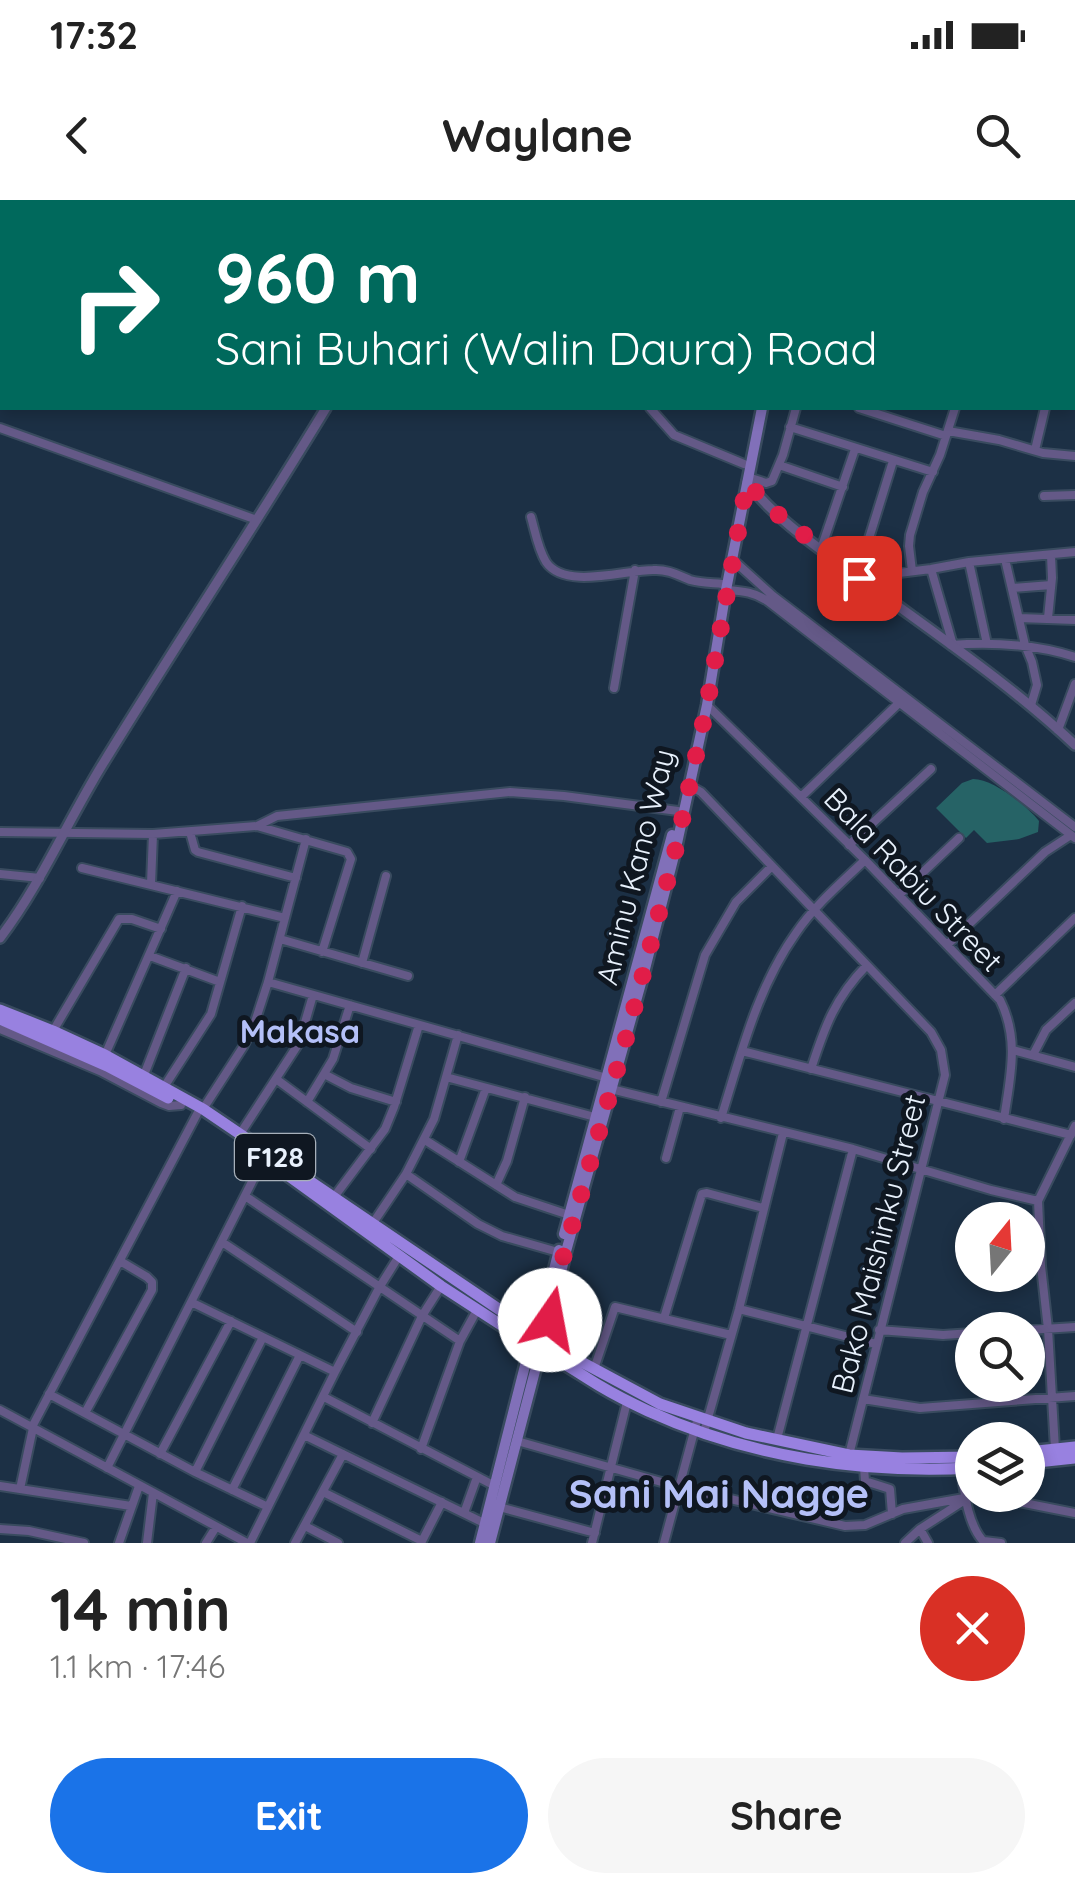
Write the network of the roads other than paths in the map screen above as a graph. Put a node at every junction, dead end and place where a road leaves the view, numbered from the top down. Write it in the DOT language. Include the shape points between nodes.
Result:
graph roads {
  1 [pos="325,410"];
  2 [pos="652,410"];
  3 [pos="758,410"];
  4 [pos="759,410"];
  5 [pos="795,410"];
  6 [pos="866,410"];
  7 [pos="954,410"];
  8 [pos="1045,410"];
  9 [pos="0,428"];
  10 [pos="790,428"];
  11 [pos="947,434"];
  12 [pos="855,448"];
  13 [pos="1035,450"];
  14 [pos="1075,456"];
  15 [pos="893,461"];
  16 [pos="744,464"];
  17 [pos="779,465"];
  18 [pos="933,472"];
  19 [pos="747,479"];
  20 [pos="842,487"];
  21 [pos="1075,495"];
  22 [pos="1044,496"];
  23 [pos="530,516"];
  24 [pos="256,520"];
  25 [pos="821,550"];
  26 [pos="1075,552"];
  27 [pos="1051,555"];
  28 [pos="1006,558"];
  29 [pos="732,559"];
  30 [pos="968,562"];
  31 [pos="932,569"];
  32 [pos="635,570"];
  33 [pos="912,571"];
  34 [pos="858,577"];
  35 [pos="1051,585"];
  36 [pos="724,587"];
  37 [pos="1012,588"];
  38 [pos="1019,618"];
  39 [pos="1048,618"];
  40 [pos="1075,620"];
  41 [pos="987,644"];
  42 [pos="952,645"];
  43 [pos="1025,645"];
  44 [pos="1075,657"];
  45 [pos="1075,684"];
  46 [pos="614,688"];
  47 [pos="1073,700"];
  48 [pos="900,702"];
  49 [pos="1031,704"];
  50 [pos="707,705"];
  51 [pos="1058,730"];
  52 [pos="1075,745"];
  53 [pos="931,769"];
  54 [pos="690,786"];
  55 [pos="801,797"];
  56 [pos="678,811"];
  57 [pos="257,826"];
  58 [pos="677,828"];
  59 [pos="0,832"];
  60 [pos="190,832"];
  61 [pos="1074,833"];
  62 [pos="63,834"];
  63 [pos="153,834"];
  64 [pos="958,838"];
  65 [pos="306,839"];
  66 [pos="850,845"];
  67 [pos="864,860"];
  68 [pos="772,866"];
  69 [pos="82,868"];
  70 [pos="0,874"];
  71 [pos="386,876"];
  72 [pos="40,878"];
  73 [pos="296,878"];
  74 [pos="151,884"];
  75 [pos="178,891"];
  76 [pos="899,895"];
  77 [pos="242,906"];
  78 [pos="814,910"];
  79 [pos="285,918"];
  80 [pos="1075,918"];
  81 [pos="5,924"];
  82 [pos="161,928"];
  83 [pos="0,938"];
  84 [pos="280,940"];
  85 [pos="947,945"];
  86 [pos="322,952"];
  87 [pos="150,956"];
  88 [pos="362,963"];
  89 [pos="867,965"];
  90 [pos="186,968"];
  91 [pos="408,976"];
  92 [pos="220,982"];
  93 [pos="268,982"];
  94 [pos="313,995"];
  95 [pos="995,995"];
  96 [pos="1075,1003"];
  97 [pos="350,1006"];
  98 [pos="0,1010"];
  99 [pos="0,1020"];
  100 [pos="419,1025"];
  101 [pos="0,1029"];
  102 [pos="53,1031"];
  103 [pos="458,1035"];
  104 [pos="1014,1050"];
  105 [pos="742,1051"];
  106 [pos="1033,1055"];
  107 [pos="105,1056"];
  108 [pos="1075,1066"];
  109 [pos="811,1069"];
  110 [pos="324,1074"];
  111 [pos="144,1075"];
  112 [pos="446,1077"];
  113 [pos="276,1079"];
  114 [pos="609,1084"];
  115 [pos="164,1087"];
  116 [pos="486,1088"];
  117 [pos="525,1098"];
  118 [pos="307,1102"];
  119 [pos="396,1102"];
  120 [pos="661,1102"];
  121 [pos="939,1102"];
  122 [pos="181,1105"];
  123 [pos="680,1107"];
  124 [pos="200,1112"];
  125 [pos="595,1117"];
  126 [pos="721,1118"];
  127 [pos="1004,1119"];
  128 [pos="1073,1130"];
  129 [pos="784,1133"];
  130 [pos="240,1134"];
  131 [pos="425,1140"];
  132 [pos="371,1149"];
  133 [pos="853,1149"];
  134 [pos="264,1158"];
  135 [pos="666,1158"];
  136 [pos="460,1162"];
  137 [pos="921,1169"];
  138 [pos="585,1170"];
  139 [pos="406,1174"];
  140 [pos="496,1186"];
  141 [pos="245,1196"];
  142 [pos="334,1198"];
  143 [pos="1038,1201"];
  144 [pos="763,1208"];
  145 [pos="569,1214"];
  146 [pos="372,1223"];
  147 [pos="222,1242"];
  148 [pos="558,1252"];
  149 [pos="400,1256"];
  150 [pos="120,1261"];
  151 [pos="441,1286"];
  152 [pos="380,1288"];
  153 [pos="191,1302"];
  154 [pos="738,1308"];
  155 [pos="477,1310"];
  156 [pos="422,1316"];
  157 [pos="664,1318"];
  158 [pos="230,1322"];
  159 [pos="807,1327"];
  160 [pos="1075,1327"];
  161 [pos="1045,1329"];
  162 [pos="1048,1329"];
  163 [pos="879,1330"];
  164 [pos="357,1332"];
  165 [pos="731,1335"];
  166 [pos="955,1335"];
  167 [pos="263,1337"];
  168 [pos="460,1341"];
  169 [pos="539,1341"];
  170 [pos="876,1344"];
  171 [pos="300,1355"];
  172 [pos="594,1369"];
  173 [pos="336,1372"];
  174 [pos="49,1394"];
  175 [pos="1075,1396"];
  176 [pos="324,1397"];
  177 [pos="863,1398"];
  178 [pos="1052,1399"];
  179 [pos="628,1402"];
  180 [pos="0,1410"];
  181 [pos="84,1413"];
  182 [pos="372,1423"];
  183 [pos="701,1425"];
  184 [pos="33,1428"];
  185 [pos="124,1435"];
  186 [pos="304,1435"];
  187 [pos="777,1439"];
  188 [pos="517,1441"];
  189 [pos="1075,1447"];
  190 [pos="421,1449"];
  191 [pos="1055,1449"];
  192 [pos="1045,1450"];
  193 [pos="160,1454"];
  194 [pos="344,1454"];
  195 [pos="849,1454"];
  196 [pos="955,1457"];
  197 [pos="1075,1458"];
  198 [pos="1045,1461"];
  199 [pos="610,1466"];
  200 [pos="864,1467"];
  201 [pos="107,1468"];
  202 [pos="955,1469"];
  203 [pos="195,1472"];
  204 [pos="476,1477"];
  205 [pos="0,1486"];
  206 [pos="139,1486"];
  207 [pos="495,1486"];
  208 [pos="679,1487"];
  209 [pos="20,1488"];
  210 [pos="232,1490"];
  211 [pos="323,1492"];
  212 [pos="153,1493"];
  213 [pos="955,1499"];
  214 [pos="442,1502"];
  215 [pos="955,1504"];
  216 [pos="131,1506"];
  217 [pos="268,1507"];
  218 [pos="499,1507"];
  219 [pos="1045,1507"];
  220 [pos="969,1512"];
  221 [pos="1075,1513"];
  222 [pos="464,1514"];
  223 [pos="892,1514"];
  224 [pos="484,1523"];
  225 [pos="304,1526"];
  226 [pos="216,1527"];
  227 [pos="0,1529"];
  228 [pos="920,1529"];
  229 [pos="29,1531"];
  230 [pos="593,1538"];
  231 [pos="69,1541"];
  232 [pos="421,1542"];
  233 [pos="984,1542"];
  234 [pos="27,1543"];
  235 [pos="84,1543"];
  236 [pos="119,1543"];
  237 [pos="147,1543"];
  238 [pos="206,1543"];
  239 [pos="248,1543"];
  240 [pos="295,1543"];
  241 [pos="338,1543"];
  242 [pos="480,1543"];
  243 [pos="490,1543"];
  244 [pos="664,1543"];
  245 [pos="906,1543"];
  246 [pos="928,1543"];
  247 [pos="1001,1543"];
  1 -- 24 [label="street"];
  2 -- 16 [label="street" via="674,435"];
  3 -- 16 [label="main road, Aminu Kano Way"];
  4 -- 19 [label="main road, Aminu Kano Way"];
  5 -- 10 [label="street"];
  6 -- 11 [label="street"];
  7 -- 11 [label="street"];
  8 -- 13 [label="street"];
  9 -- 24 [label="street"];
  10 -- 12 [label="street"];
  10 -- 17 [label="street"];
  11 -- 13 [label="street"];
  11 -- 18 [label="street"];
  12 -- 15 [label="street"];
  12 -- 20 [label="street"];
  13 -- 14 [label="street"];
  15 -- 18 [label="street"];
  15 -- 34 [label="street"];
  16 -- 36 [label="main road, Aminu Kano Way"];
  17 -- 19 [label="street" via="772,481"];
  17 -- 20 [label="street"];
  18 -- 33 [label="street" via="910,535"];
  19 -- 25 [label="street" via="759,498"];
  19 -- 29 [label="main road, Aminu Kano Way"];
  20 -- 25 [label="street"];
  21 -- 22 [label="street"];
  23 -- 32 [label="street" via="548,566 558,572 598,576"];
  24 -- 62 [label="street"];
  25 -- 34 [label="street"];
  26 -- 27 [label="street"];
  27 -- 28 [label="street"];
  27 -- 35 [label="street"];
  28 -- 30 [label="street"];
  28 -- 37 [label="street"];
  29 -- 36 [label="main road, Aminu Kano Way"];
  29 -- 61 [label="street"];
  30 -- 31 [label="street"];
  30 -- 41 [label="street"];
  31 -- 33 [label="street"];
  31 -- 42 [label="street"];
  32 -- 36 [label="street" via="658,569"];
  32 -- 46 [label="street"];
  33 -- 34 [label="street"];
  34 -- 42 [label="street"];
  35 -- 37 [label="street"];
  35 -- 39 [label="street"];
  36 -- 48 [label="street" via="759,595"];
  36 -- 50 [label="main road, Aminu Kano Way"];
  36 -- 56 [label="main road, Aminu Kano Way"];
  37 -- 38 [label="street"];
  38 -- 39 [label="street"];
  38 -- 43 [label="street"];
  39 -- 40 [label="street"];
  41 -- 42 [label="street"];
  41 -- 43 [label="street"];
  42 -- 49 [label="street"];
  43 -- 44 [label="street"];
  43 -- 49 [label="street" via="1037,685"];
  45 -- 47 [label="street"];
  47 -- 51 [label="street"];
  48 -- 55 [label="street"];
  48 -- 61 [label="street"];
  49 -- 51 [label="street"];
  50 -- 54 [label="main road, Aminu Kano Way"];
  50 -- 55 [label="street, Bala Rabiu Street"];
  51 -- 52 [label="street"];
  53 -- 66 [label="street"];
  54 -- 58 [label="main road, Aminu Kano Way"];
  54 -- 68 [label="street, Bako Maishinku Street"];
  55 -- 66 [label="street, Bala Rabiu Street"];
  56 -- 57 [label="street" via="510,792 277,816"];
  56 -- 58 [label="main road, Aminu Kano Way"];
  57 -- 60 [label="street"];
  57 -- 65 [label="street"];
  58 -- 114 [label="main road, Aminu Kano Way" via="655,932"];
  59 -- 62 [label="street"];
  60 -- 63 [label="street"];
  60 -- 73 [label="street" via="198,852"];
  61 -- 85 [label="street"];
  62 -- 63 [label="street"];
  62 -- 72 [label="street"];
  63 -- 74 [label="street"];
  64 -- 76 [label="street"];
  65 -- 73 [label="street"];
  65 -- 86 [label="street" via="351,855"];
  66 -- 67 [label="street, Bala Rabiu Street"];
  67 -- 76 [label="street, Bala Rabiu Street"];
  67 -- 78 [label="street"];
  68 -- 78 [label="street, Bako Maishinku Street"];
  68 -- 120 [label="street" via="736,902 706,955"];
  69 -- 74 [label="street"];
  70 -- 72 [label="street"];
  71 -- 88 [label="street"];
  72 -- 81 [label="street"];
  73 -- 79 [label="street"];
  74 -- 75 [label="street"];
  75 -- 77 [label="street"];
  75 -- 82 [label="street"];
  76 -- 85 [label="street, Bala Rabiu Street"];
  77 -- 79 [label="street"];
  77 -- 92 [label="street"];
  78 -- 89 [label="street, Bako Maishinku Street"];
  78 -- 105 [label="street" via="776,966"];
  79 -- 84 [label="street"];
  80 -- 95 [label="street"];
  81 -- 83 [label="street"];
  82 -- 87 [label="street"];
  82 -- 102 [label="street" via="119,920"];
  84 -- 86 [label="street"];
  84 -- 93 [label="street"];
  85 -- 95 [label="street, Bala Rabiu Street"];
  86 -- 88 [label="street"];
  87 -- 90 [label="street"];
  87 -- 107 [label="street"];
  88 -- 91 [label="street"];
  89 -- 109 [label="street" via="825,1026"];
  89 -- 121 [label="street, Bako Maishinku Street" via="941,1050 946,1075"];
  90 -- 92 [label="street"];
  90 -- 111 [label="street"];
  92 -- 115 [label="street" via="206,1025"];
  93 -- 94 [label="street"];
  93 -- 124 [label="street" via="243,1048"];
  94 -- 97 [label="street"];
  94 -- 113 [label="street" via="299,1043"];
  95 -- 104 [label="street, Bala Rabiu Street" via="1009,1018"];
  96 -- 106 [label="street" via="1046,1030"];
  97 -- 100 [label="street"];
  97 -- 110 [label="street"];
  98 -- 102 [label="main road, F128"];
  99 -- 122 [label="main road, F128"];
  100 -- 103 [label="street"];
  100 -- 119 [label="street"];
  101 -- 122 [label="street" via="161,1104"];
  102 -- 107 [label="main road, F128"];
  103 -- 112 [label="street"];
  103 -- 114 [label="street"];
  104 -- 106 [label="street"];
  104 -- 127 [label="street, Bala Rabiu Street"];
  105 -- 109 [label="street"];
  105 -- 126 [label="street"];
  106 -- 108 [label="street"];
  107 -- 111 [label="main road, F128"];
  109 -- 121 [label="street"];
  110 -- 118 [label="street"];
  110 -- 119 [label="street"];
  111 -- 115 [label="main road, F128"];
  112 -- 116 [label="street"];
  112 -- 131 [label="street"];
  113 -- 118 [label="street"];
  113 -- 130 [label="street"];
  114 -- 120 [label="street"];
  114 -- 125 [label="main road, Aminu Kano Way"];
  114 -- 138 [label="main road, Aminu Kano Way"];
  115 -- 124 [label="main road, F128"];
  116 -- 117 [label="street"];
  116 -- 136 [label="street"];
  117 -- 125 [label="street"];
  117 -- 140 [label="street"];
  118 -- 132 [label="street"];
  119 -- 132 [label="street"];
  120 -- 123 [label="street"];
  121 -- 127 [label="street"];
  121 -- 137 [label="street, Bako Maishinku Street"];
  122 -- 124 [label="main road, F128"];
  123 -- 126 [label="street"];
  123 -- 135 [label="street"];
  124 -- 130 [label="main road, F128"];
  124 -- 134 [label="main road, F128"];
  124 -- 150 [label="street"];
  125 -- 138 [label="main road, Aminu Kano Way"];
  126 -- 129 [label="street"];
  127 -- 128 [label="street"];
  128 -- 143 [label="street"];
  129 -- 133 [label="street"];
  129 -- 144 [label="street"];
  130 -- 142 [label="main road, F128"];
  131 -- 136 [label="street"];
  131 -- 139 [label="street"];
  132 -- 142 [label="street"];
  133 -- 137 [label="street"];
  133 -- 159 [label="street"];
  134 -- 141 [label="street"];
  134 -- 149 [label="main road, F128"];
  136 -- 140 [label="street"];
  137 -- 143 [label="street"];
  137 -- 163 [label="street, Bako Maishinku Street"];
  138 -- 145 [label="main road, Aminu Kano Way"];
  138 -- 169 [label="main road, Aminu Kano Way"];
  139 -- 146 [label="street"];
  139 -- 148 [label="street" via="478,1224"];
  140 -- 145 [label="street"];
  141 -- 147 [label="street"];
  141 -- 152 [label="street"];
  142 -- 146 [label="main road, F128"];
  143 -- 162 [label="street"];
  144 -- 154 [label="street"];
  144 -- 157 [label="street" via="702,1194"];
  145 -- 148 [label="main road, Aminu Kano Way"];
  146 -- 169 [label="main road, F128"];
  147 -- 153 [label="street"];
  147 -- 164 [label="street"];
  148 -- 169 [label="main road, Aminu Kano Way"];
  149 -- 151 [label="main road, F128"];
  149 -- 152 [label="street"];
  150 -- 174 [label="street"];
  150 -- 181 [label="street" via="147,1277 152,1290"];
  151 -- 155 [label="main road, F128"];
  151 -- 156 [label="street"];
  152 -- 156 [label="street"];
  152 -- 164 [label="street"];
  153 -- 158 [label="street"];
  153 -- 185 [label="street"];
  154 -- 159 [label="street"];
  154 -- 165 [label="street"];
  155 -- 168 [label="street"];
  155 -- 169 [label="main road, F128"];
  156 -- 168 [label="street"];
  156 -- 182 [label="street"];
  157 -- 165 [label="street"];
  157 -- 172 [label="street" via="615,1307"];
  158 -- 167 [label="street"];
  158 -- 193 [label="street"];
  159 -- 170 [label="street"];
  159 -- 187 [label="street"];
  160 -- 162 [label="street"];
  161 -- 162 [label="street"];
  162 -- 178 [label="street"];
  163 -- 166 [label="street"];
  163 -- 170 [label="street, Bako Maishinku Street"];
  164 -- 173 [label="street"];
  165 -- 183 [label="street"];
  167 -- 171 [label="street"];
  167 -- 203 [label="street"];
  168 -- 190 [label="street"];
  169 -- 172 [label="main road, F128"];
  169 -- 179 [label="main road, F128"];
  169 -- 188 [label="main road"];
  169 -- 207 [label="main road"];
  170 -- 177 [label="street, Bako Maishinku Street"];
  171 -- 173 [label="street"];
  171 -- 210 [label="street"];
  172 -- 183 [label="main road, F128"];
  173 -- 176 [label="street"];
  174 -- 181 [label="street"];
  174 -- 184 [label="street"];
  175 -- 178 [label="street"];
  176 -- 182 [label="street"];
  176 -- 186 [label="street"];
  177 -- 178 [label="street" via="920,1408"];
  177 -- 195 [label="street, Bako Maishinku Street"];
  178 -- 191 [label="street"];
  179 -- 183 [label="main road, F128"];
  179 -- 199 [label="street"];
  180 -- 184 [label="street"];
  181 -- 185 [label="street"];
  182 -- 190 [label="street"];
  183 -- 187 [label="main road, F128"];
  183 -- 200 [label="main road, F128" via="797,1458"];
  183 -- 208 [label="street"];
  184 -- 201 [label="street"];
  184 -- 209 [label="street"];
  185 -- 193 [label="street"];
  185 -- 201 [label="street"];
  186 -- 194 [label="street"];
  186 -- 217 [label="street"];
  187 -- 195 [label="main road, F128"];
  188 -- 199 [label="street"];
  188 -- 218 [label="main road"];
  189 -- 191 [label="main road"];
  190 -- 204 [label="street"];
  191 -- 192 [label="main road"];
  193 -- 203 [label="street"];
  194 -- 211 [label="street"];
  194 -- 214 [label="street"];
  195 -- 196 [label="main road, F128"];
  197 -- 198 [label="main road"];
  199 -- 208 [label="street"];
  199 -- 230 [label="street"];
  200 -- 202 [label="main road, F128"];
  200 -- 223 [label="street" via="865,1480 890,1489"];
  201 -- 206 [label="street"];
  203 -- 210 [label="street"];
  204 -- 207 [label="street"];
  204 -- 222 [label="street"];
  205 -- 209 [label="street"];
  206 -- 212 [label="street"];
  206 -- 216 [label="street"];
  207 -- 224 [label="main road"];
  208 -- 223 [label="street" via="845,1526"];
  208 -- 244 [label="street"];
  209 -- 216 [label="street"];
  210 -- 217 [label="street"];
  211 -- 225 [label="street"];
  211 -- 232 [label="street"];
  212 -- 226 [label="street"];
  212 -- 237 [label="street"];
  213 -- 223 [label="street"];
  214 -- 222 [label="street"];
  214 -- 232 [label="street"];
  215 -- 228 [label="street"];
  216 -- 236 [label="street"];
  217 -- 239 [label="street"];
  218 -- 230 [label="street"];
  218 -- 243 [label="main road"];
  219 -- 221 [label="street"];
  220 -- 233 [label="street"];
  222 -- 224 [label="street"];
  224 -- 242 [label="main road"];
  225 -- 240 [label="street"];
  225 -- 241 [label="street"];
  226 -- 238 [label="street"];
  226 -- 239 [label="street"];
  227 -- 229 [label="street"];
  228 -- 245 [label="street"];
  228 -- 246 [label="street"];
  229 -- 231 [label="street"];
  229 -- 234 [label="street"];
  231 -- 235 [label="street"];
  233 -- 247 [label="street"];
}
